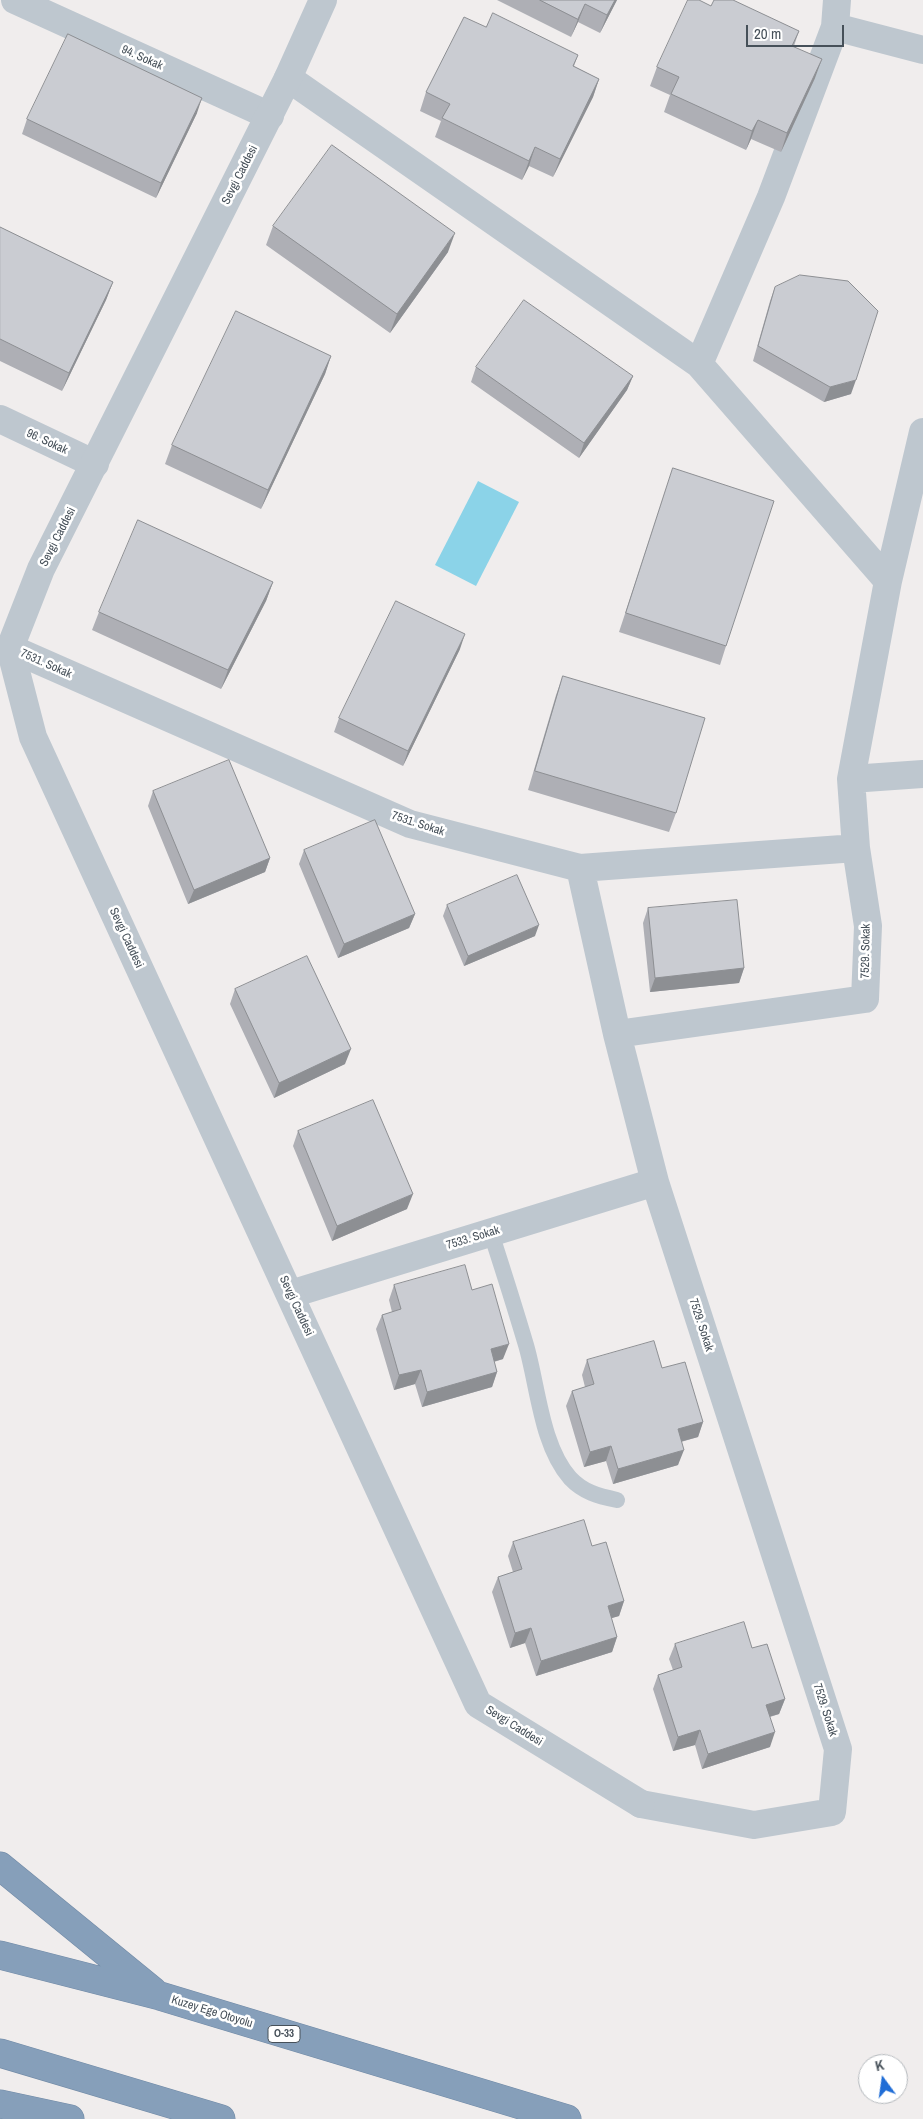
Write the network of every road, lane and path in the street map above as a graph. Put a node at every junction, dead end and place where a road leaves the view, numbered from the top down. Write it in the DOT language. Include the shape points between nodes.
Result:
graph roads {
  1 [pos="15,0"];
  2 [pos="322,0"];
  3 [pos="837,0"];
  4 [pos="834,28"];
  5 [pos="923,50"];
  6 [pos="288,78"];
  7 [pos="270,116"];
  8 [pos="700,364"];
  9 [pos="0,419"];
  10 [pos="923,432"];
  11 [pos="95,464"];
  12 [pos="888,581"];
  13 [pos="10,648"];
  14 [pos="923,774"];
  15 [pos="851,779"];
  16 [pos="856,848"];
  17 [pos="580,868"];
  18 [pos="617,1034"];
  19 [pos="655,1182"];
  20 [pos="491,1233"];
  21 [pos="291,1294"];
  22 [pos="616,1500"];
  23 [pos="641,1804"];
  24 [pos="0,1866"];
  25 [pos="0,1955"];
  26 [pos="160,1996"];
  27 [pos="0,2053"];
  28 [pos="0,2104"];
  29 [pos="70,2119"];
  30 [pos="221,2119"];
  31 [pos="567,2119"];
  1 -- 7 [label="street, 94. Sokak"];
  2 -- 6 [label="street, Sevgi Caddesi"];
  3 -- 4 [label="street"];
  4 -- 5 [label="street"];
  4 -- 8 [label="street" via="771,197"];
  6 -- 7 [label="street, Sevgi Caddesi"];
  6 -- 8 [label="street"];
  7 -- 11 [label="street, Sevgi Caddesi"];
  8 -- 12 [label="street"];
  9 -- 11 [label="street, 96. Sokak"];
  10 -- 12 [label="street"];
  11 -- 13 [label="street, Sevgi Caddesi" via="41,569"];
  12 -- 15 [label="street"];
  13 -- 17 [label="street, 7531. Sokak" via="410,824"];
  13 -- 21 [label="street, Sevgi Caddesi" via="33,737"];
  14 -- 15 [label="street"];
  15 -- 16 [label="street"];
  16 -- 17 [label="street, 7531. Sokak"];
  16 -- 18 [label="street, 7529. Sokak" via="868,926 865,999"];
  17 -- 18 [label="street"];
  18 -- 19 [label="street, 7529. Sokak"];
  19 -- 20 [label="street, 7533. Sokak"];
  19 -- 23 [label="street, 7529. Sokak" via="838,1749 832,1812 754,1825"];
  20 -- 21 [label="street, 7533. Sokak"];
  20 -- 22 [label="lane" via="527,1347 550,1438 560,1462 568,1476 583,1490"];
  21 -- 23 [label="street, Sevgi Caddesi" via="478,1704"];
  24 -- 26 [label="highway"];
  25 -- 26 [label="highway, Kuzey Ege Otoyolu / O-33"];
  26 -- 31 [label="highway, Kuzey Ege Otoyolu / O-33"];
  27 -- 30 [label="highway"];
  28 -- 29 [label="highway"];
}
